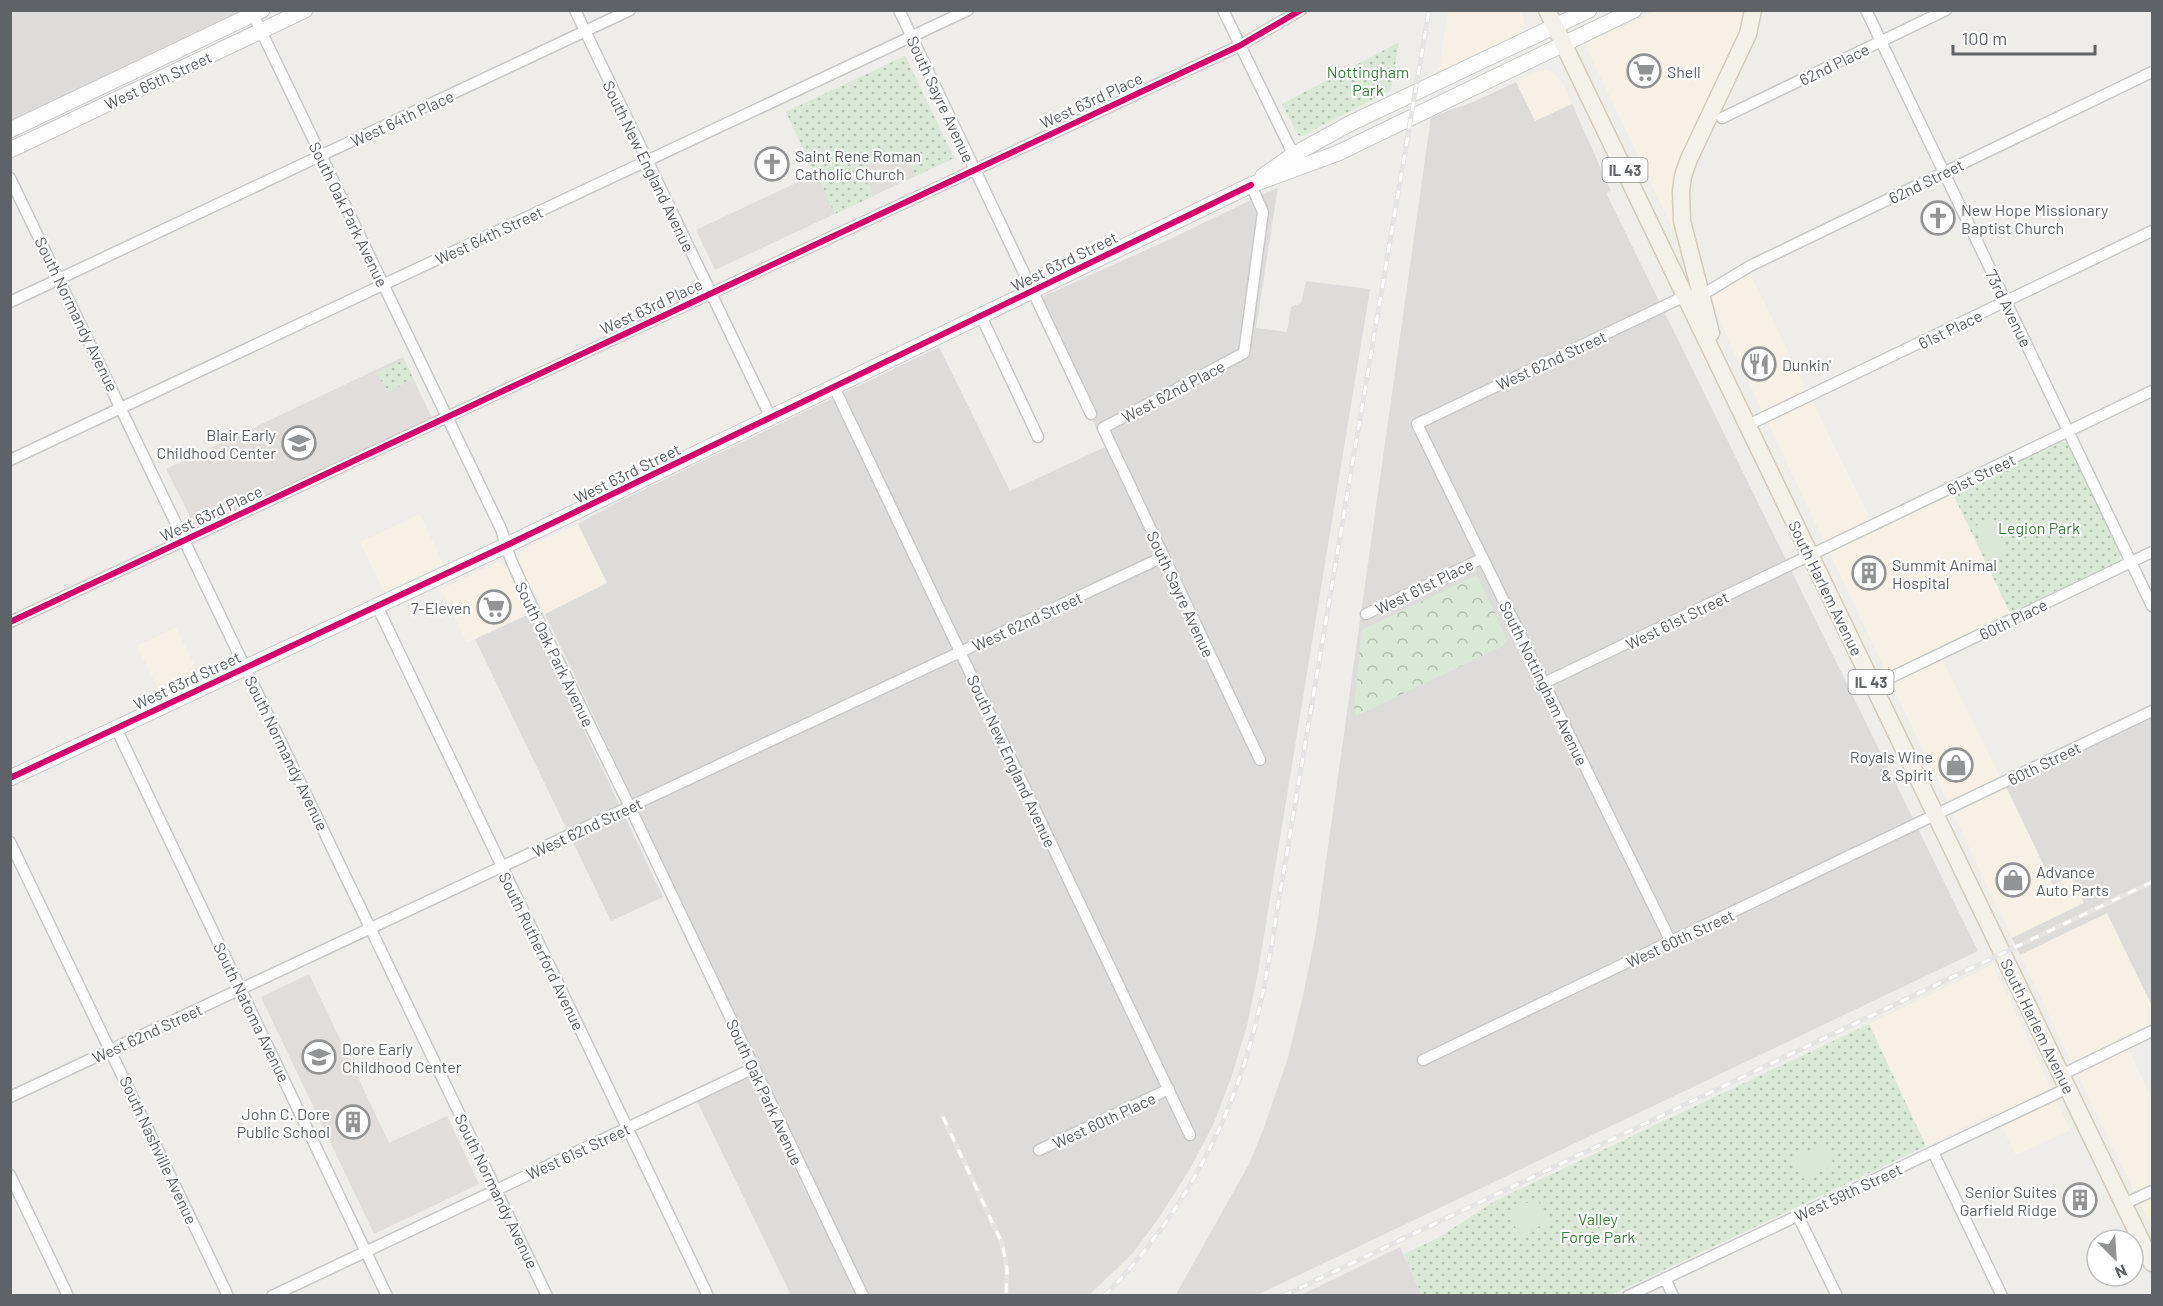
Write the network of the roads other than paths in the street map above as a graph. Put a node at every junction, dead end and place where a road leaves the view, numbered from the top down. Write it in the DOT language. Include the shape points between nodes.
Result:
graph roads {
  1 [pos="305,10"];
  2 [pos="575,10"];
  3 [pos="630,10"];
  4 [pos="899,10"];
  5 [pos="968,10"];
  6 [pos="1223,10"];
  7 [pos="1301,10"];
  8 [pos="1547,10"];
  9 [pos="1589,10"];
  10 [pos="1635,10"];
  11 [pos="1753,10"];
  12 [pos="1866,10"];
  13 [pos="1946,10"];
  14 [pos="256,12"];
  15 [pos="1555,27"];
  16 [pos="261,31"];
  17 [pos="585,32"];
  18 [pos="912,37"];
  19 [pos="1881,42"];
  20 [pos="1564,45"];
  21 [pos="1239,46"];
  22 [pos="2152,72"];
  23 [pos="1722,118"];
  24 [pos="10,130"];
  25 [pos="10,150"];
  26 [pos="322,156"];
  27 [pos="647,161"];
  28 [pos="1296,162"];
  29 [pos="975,169"];
  30 [pos="1944,173"];
  31 [pos="10,177"];
  32 [pos="1251,185"];
  33 [pos="2152,231"];
  34 [pos="60,279"];
  35 [pos="384,285"];
  36 [pos="1033,291"];
  37 [pos="710,293"];
  38 [pos="1694,295"];
  39 [pos="10,302"];
  40 [pos="2006,302"];
  41 [pos="981,316"];
  42 [pos="834,387"];
  43 [pos="2152,392"];
  44 [pos="122,408"];
  45 [pos="1092,414"];
  46 [pos="446,417"];
  47 [pos="771,418"];
  48 [pos="1417,424"];
  49 [pos="1748,425"];
  50 [pos="1103,428"];
  51 [pos="2069,432"];
  52 [pos="1038,437"];
  53 [pos="10,460"];
  54 [pos="185,540"];
  55 [pos="505,546"];
  56 [pos="2152,552"];
  57 [pos="1810,556"];
  58 [pos="1163,557"];
  59 [pos="1483,558"];
  60 [pos="2131,562"];
  61 [pos="377,606"];
  62 [pos="2152,606"];
  63 [pos="1366,614"];
  64 [pos="10,622"];
  65 [pos="960,652"];
  66 [pos="246,667"];
  67 [pos="1544,683"];
  68 [pos="1873,686"];
  69 [pos="2152,711"];
  70 [pos="116,728"];
  71 [pos="1260,760"];
  72 [pos="10,778"];
  73 [pos="630,807"];
  74 [pos="1936,816"];
  75 [pos="10,842"];
  76 [pos="501,867"];
  77 [pos="371,928"];
  78 [pos="1671,942"];
  79 [pos="241,989"];
  80 [pos="2152,1031"];
  81 [pos="111,1050"];
  82 [pos="1424,1060"];
  83 [pos="754,1068"];
  84 [pos="2065,1081"];
  85 [pos="1168,1089"];
  86 [pos="10,1097"];
  87 [pos="628,1128"];
  88 [pos="1190,1135"];
  89 [pos="1039,1150"];
  90 [pos="1933,1152"];
  91 [pos="10,1174"];
  92 [pos="496,1190"];
  93 [pos="2152,1191"];
  94 [pos="2124,1204"];
  95 [pos="1798,1215"];
  96 [pos="366,1252"];
  97 [pos="2152,1263"];
  98 [pos="1665,1278"];
  99 [pos="68,1296"];
  100 [pos="228,1296"];
  101 [pos="272,1296"];
  102 [pos="387,1296"];
  103 [pos="547,1296"];
  104 [pos="708,1296"];
  105 [pos="863,1296"];
  106 [pos="1628,1296"];
  107 [pos="1673,1296"];
  108 [pos="1837,1296"];
  109 [pos="2002,1296"];
  1 -- 16 [label="main road, West 65th Street"];
  2 -- 17 [label="street, South New England Avenue"];
  3 -- 17 [label="street, West 64th Place"];
  4 -- 18 [label="street, South Sayre Avenue"];
  5 -- 18 [label="street, West 64th Street"];
  6 -- 21 [label="street"];
  7 -- 21 [label="street, West 63rd Place"];
  8 -- 15 [label="main road, IL 43"];
  9 -- 15 [label="main road, West 63rd Street"];
  10 -- 20 [label="main road, West 63rd Street"];
  11 -- 38 [label="main road" via="1748,34 1683,176 1680,207"];
  12 -- 19 [label="street, 73rd Avenue"];
  13 -- 19 [label="street, 62nd Place"];
  14 -- 16 [label="street, South Oak Park Avenue"];
  14 -- 24 [label="main road, West 65th Street"];
  15 -- 20 [label="main road, IL 43"];
  15 -- 28 [label="main road, West 63rd Street" via="1350,124"];
  16 -- 25 [label="main road, West 65th Street"];
  16 -- 26 [label="street, South Oak Park Avenue"];
  17 -- 26 [label="street, West 64th Place"];
  17 -- 27 [label="street, South New England Avenue"];
  18 -- 27 [label="street, West 64th Street"];
  18 -- 29 [label="street, South Sayre Avenue"];
  19 -- 23 [label="street, 62nd Place"];
  19 -- 30 [label="street, 73rd Avenue"];
  20 -- 28 [label="main road, West 63rd Street" via="1338,153"];
  20 -- 38 [label="main road, IL 43"];
  21 -- 28 [label="street"];
  21 -- 29 [label="street, West 63rd Place"];
  22 -- 30 [label="street, 62nd Street"];
  26 -- 34 [label="street, West 64th Place"];
  26 -- 35 [label="street, South Oak Park Avenue"];
  27 -- 35 [label="street, West 64th Street"];
  27 -- 37 [label="street, South New England Avenue"];
  28 -- 32 [label="main road, West 63rd Street"];
  29 -- 36 [label="street, South Sayre Avenue"];
  29 -- 37 [label="street, West 63rd Place"];
  30 -- 38 [label="street, 62nd Street"];
  30 -- 40 [label="street, 73rd Avenue"];
  31 -- 34 [label="street, South Normandy Avenue"];
  32 -- 36 [label="main road, West 63rd Street"];
  32 -- 50 [label="street, West 62nd Place" via="1263,212 1244,353"];
  33 -- 40 [label="street, 61st Place"];
  34 -- 39 [label="street, West 64th Place"];
  34 -- 44 [label="street, South Normandy Avenue"];
  35 -- 44 [label="street, West 64th Street"];
  35 -- 46 [label="street, South Oak Park Avenue"];
  36 -- 41 [label="main road, West 63rd Street"];
  36 -- 45 [label="street, South Sayre Avenue"];
  37 -- 46 [label="street, West 63rd Place"];
  37 -- 47 [label="street, South New England Avenue"];
  38 -- 48 [label="street, West 62nd Street"];
  38 -- 49 [label="main road, South Harlem Avenue / IL 43" via="1720,369"];
  40 -- 49 [label="street, 61st Place"];
  40 -- 51 [label="street, 73rd Avenue"];
  41 -- 42 [label="main road, West 63rd Street"];
  41 -- 52 [label="street"];
  42 -- 47 [label="main road, West 63rd Street"];
  42 -- 65 [label="street, South New England Avenue"];
  43 -- 51 [label="street, 61st Street"];
  44 -- 53 [label="street, West 64th Street"];
  44 -- 54 [label="street, South Normandy Avenue"];
  46 -- 54 [label="street, West 63rd Place"];
  46 -- 55 [label="street, South Oak Park Avenue" via="501,530"];
  47 -- 55 [label="main road, West 63rd Street"];
  48 -- 59 [label="street, South Nottingham Avenue"];
  49 -- 57 [label="main road, South Harlem Avenue / IL 43"];
  50 -- 58 [label="street, South Sayre Avenue"];
  51 -- 57 [label="street, 61st Street"];
  51 -- 60 [label="street, 73rd Avenue"];
  54 -- 64 [label="street, West 63rd Place"];
  54 -- 66 [label="street, South Normandy Avenue"];
  55 -- 61 [label="main road, West 63rd Street"];
  55 -- 73 [label="street, South Oak Park Avenue"];
  56 -- 60 [label="street, 60th Place"];
  57 -- 67 [label="street, West 61st Street"];
  57 -- 68 [label="main road, South Harlem Avenue / IL 43"];
  58 -- 65 [label="street, West 62nd Street"];
  58 -- 71 [label="street, South Sayre Avenue"];
  59 -- 63 [label="street, West 61st Place"];
  59 -- 67 [label="street, South Nottingham Avenue"];
  60 -- 62 [label="street, 73rd Avenue"];
  60 -- 68 [label="street, 60th Place"];
  61 -- 66 [label="main road, West 63rd Street"];
  61 -- 76 [label="street, South Rutherford Avenue"];
  65 -- 73 [label="street, West 62nd Street"];
  65 -- 85 [label="street, South New England Avenue"];
  66 -- 70 [label="main road, West 63rd Street"];
  66 -- 77 [label="street, South Normandy Avenue"];
  67 -- 78 [label="street, South Nottingham Avenue"];
  68 -- 74 [label="main road, South Harlem Avenue / IL 43"];
  69 -- 74 [label="street, 60th Street"];
  70 -- 72 [label="main road, West 63rd Street"];
  70 -- 79 [label="street, South Natoma Avenue"];
  73 -- 76 [label="street, West 62nd Street"];
  73 -- 83 [label="street, South Oak Park Avenue"];
  74 -- 78 [label="street, West 60th Street"];
  74 -- 84 [label="main road, South Harlem Avenue / IL 43"];
  75 -- 81 [label="street, South Nashville Avenue"];
  76 -- 77 [label="street, West 62nd Street"];
  76 -- 87 [label="street, South Rutherford Avenue"];
  77 -- 79 [label="street, West 62nd Street"];
  77 -- 92 [label="street, South Normandy Avenue"];
  78 -- 82 [label="street, West 60th Street"];
  79 -- 81 [label="street, West 62nd Street"];
  79 -- 96 [label="street, South Natoma Avenue"];
  80 -- 84 [label="street, West 59th Street"];
  81 -- 86 [label="street, West 62nd Street"];
  81 -- 100 [label="street, South Nashville Avenue"];
  83 -- 87 [label="street, West 61st Street"];
  83 -- 105 [label="street, South Oak Park Avenue"];
  84 -- 90 [label="street, West 59th Street"];
  84 -- 94 [label="main road, South Harlem Avenue / IL 43"];
  85 -- 88 [label="street, South New England Avenue"];
  85 -- 89 [label="street, West 60th Place"];
  87 -- 92 [label="street, West 61st Street"];
  87 -- 104 [label="street, South Rutherford Avenue"];
  90 -- 95 [label="street, West 59th Street"];
  90 -- 109 [label="street"];
  91 -- 99 [label="street"];
  92 -- 96 [label="street, West 61st Street"];
  92 -- 103 [label="street, South Normandy Avenue"];
  93 -- 94 [label="street"];
  94 -- 97 [label="main road, South Harlem Avenue / IL 43"];
  95 -- 98 [label="street, West 59th Street"];
  95 -- 108 [label="street"];
  96 -- 101 [label="street, West 61st Street"];
  96 -- 102 [label="street, South Natoma Avenue"];
  98 -- 106 [label="street, West 59th Street"];
  98 -- 107 [label="street"];
}
